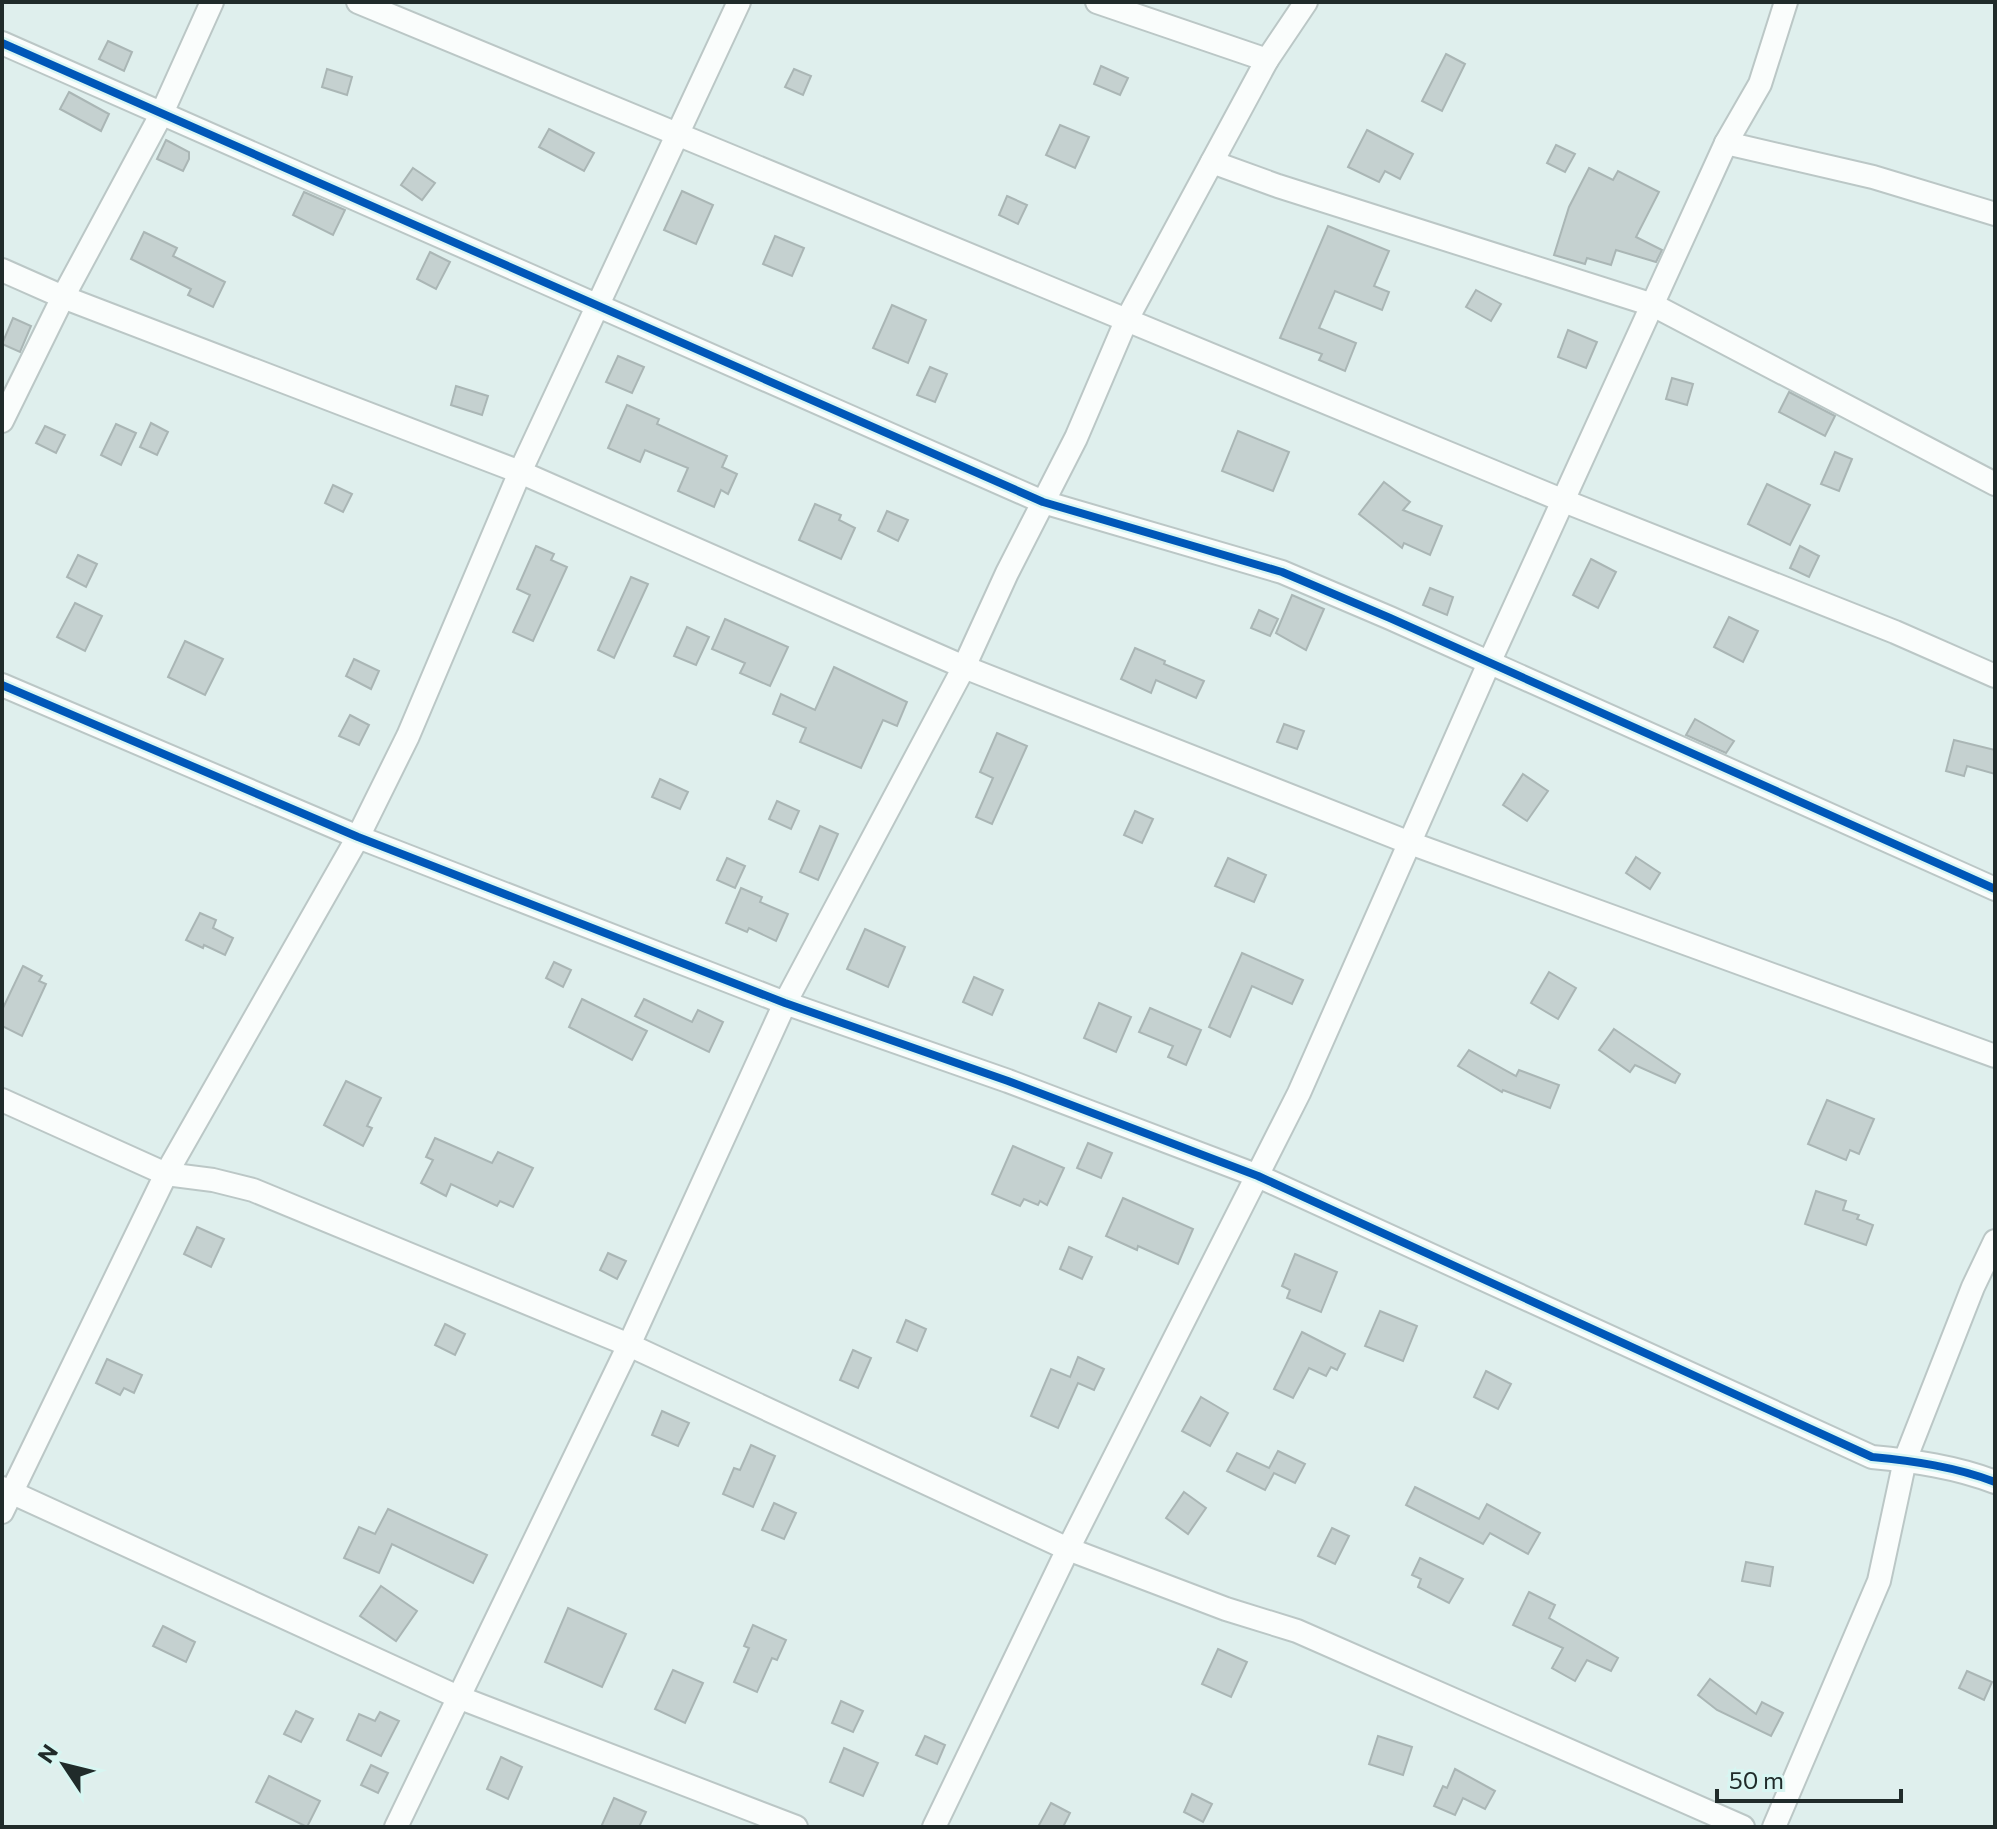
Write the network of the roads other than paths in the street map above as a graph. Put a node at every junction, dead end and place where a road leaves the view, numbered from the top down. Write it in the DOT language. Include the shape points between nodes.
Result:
graph roads {
  1 [pos="212,2"];
  2 [pos="358,2"];
  3 [pos="739,2"];
  4 [pos="1097,2"];
  5 [pos="1306,2"];
  6 [pos="1786,2"];
  7 [pos="2,43"];
  8 [pos="1267,60"];
  9 [pos="162,113"];
  10 [pos="678,136"];
  11 [pos="1726,143"];
  12 [pos="1212,162"];
  13 [pos="1995,214"];
  14 [pos="2,270"];
  15 [pos="63,297"];
  16 [pos="1653,305"];
  17 [pos="598,307"];
  18 [pos="1126,321"];
  19 [pos="2,421"];
  20 [pos="520,472"];
  21 [pos="1995,484"];
  22 [pos="1564,501"];
  23 [pos="1043,502"];
  24 [pos="1489,663"];
  25 [pos="964,667"];
  26 [pos="1995,676"];
  27 [pos="2,685"];
  28 [pos="358,837"];
  29 [pos="1410,843"];
  30 [pos="1995,889"];
  31 [pos="785,1003"];
  32 [pos="1995,1056"];
  33 [pos="2,1100"];
  34 [pos="166,1174"];
  35 [pos="1258,1176"];
  36 [pos="1995,1241"];
  37 [pos="629,1345"];
  38 [pos="1905,1460"];
  39 [pos="1995,1482"];
  40 [pos="5,1498"];
  41 [pos="1068,1549"];
  42 [pos="458,1697"];
  43 [pos="396,1827"];
  44 [pos="796,1827"];
  45 [pos="934,1827"];
  46 [pos="1743,1827"];
  47 [pos="1774,1827"];
  1 -- 9 [label="street"];
  2 -- 10 [label="street"];
  3 -- 10 [label="street"];
  4 -- 8 [label="street"];
  5 -- 8 [label="street"];
  6 -- 11 [label="street" via="1760,84"];
  7 -- 9 [label="street"];
  8 -- 12 [label="street"];
  9 -- 15 [label="street"];
  9 -- 17 [label="street"];
  10 -- 17 [label="street"];
  10 -- 18 [label="street"];
  11 -- 13 [label="street" via="1873,177"];
  11 -- 16 [label="street"];
  12 -- 16 [label="street"];
  12 -- 18 [label="street"];
  14 -- 15 [label="street"];
  15 -- 19 [label="street"];
  15 -- 20 [label="street"];
  16 -- 21 [label="street"];
  16 -- 22 [label="street"];
  17 -- 20 [label="street"];
  17 -- 23 [label="street"];
  18 -- 22 [label="street"];
  18 -- 23 [label="street"];
  20 -- 25 [label="street"];
  20 -- 28 [label="street" via="408,736"];
  22 -- 24 [label="street"];
  22 -- 26 [label="street"];
  23 -- 24 [label="street" via="1282,572"];
  23 -- 25 [label="street"];
  24 -- 29 [label="street"];
  24 -- 30 [label="street"];
  25 -- 29 [label="street"];
  25 -- 31 [label="street"];
  27 -- 28 [label="street"];
  28 -- 31 [label="street"];
  28 -- 34 [label="street"];
  29 -- 32 [label="street"];
  29 -- 35 [label="street"];
  31 -- 35 [label="street"];
  31 -- 37 [label="street"];
  33 -- 34 [label="street"];
  34 -- 37 [label="street" via="253,1190"];
  34 -- 40 [label="street"];
  35 -- 38 [label="street" via="1872,1457"];
  35 -- 41 [label="street"];
  36 -- 38 [label="street"];
  37 -- 41 [label="street"];
  37 -- 42 [label="street"];
  38 -- 39 [label="street"];
  38 -- 47 [label="street" via="1879,1581"];
  40 -- 42 [label="street"];
  41 -- 45 [label="street"];
  41 -- 46 [label="street" via="1297,1631"];
  42 -- 43 [label="street"];
  42 -- 44 [label="street"];
}
